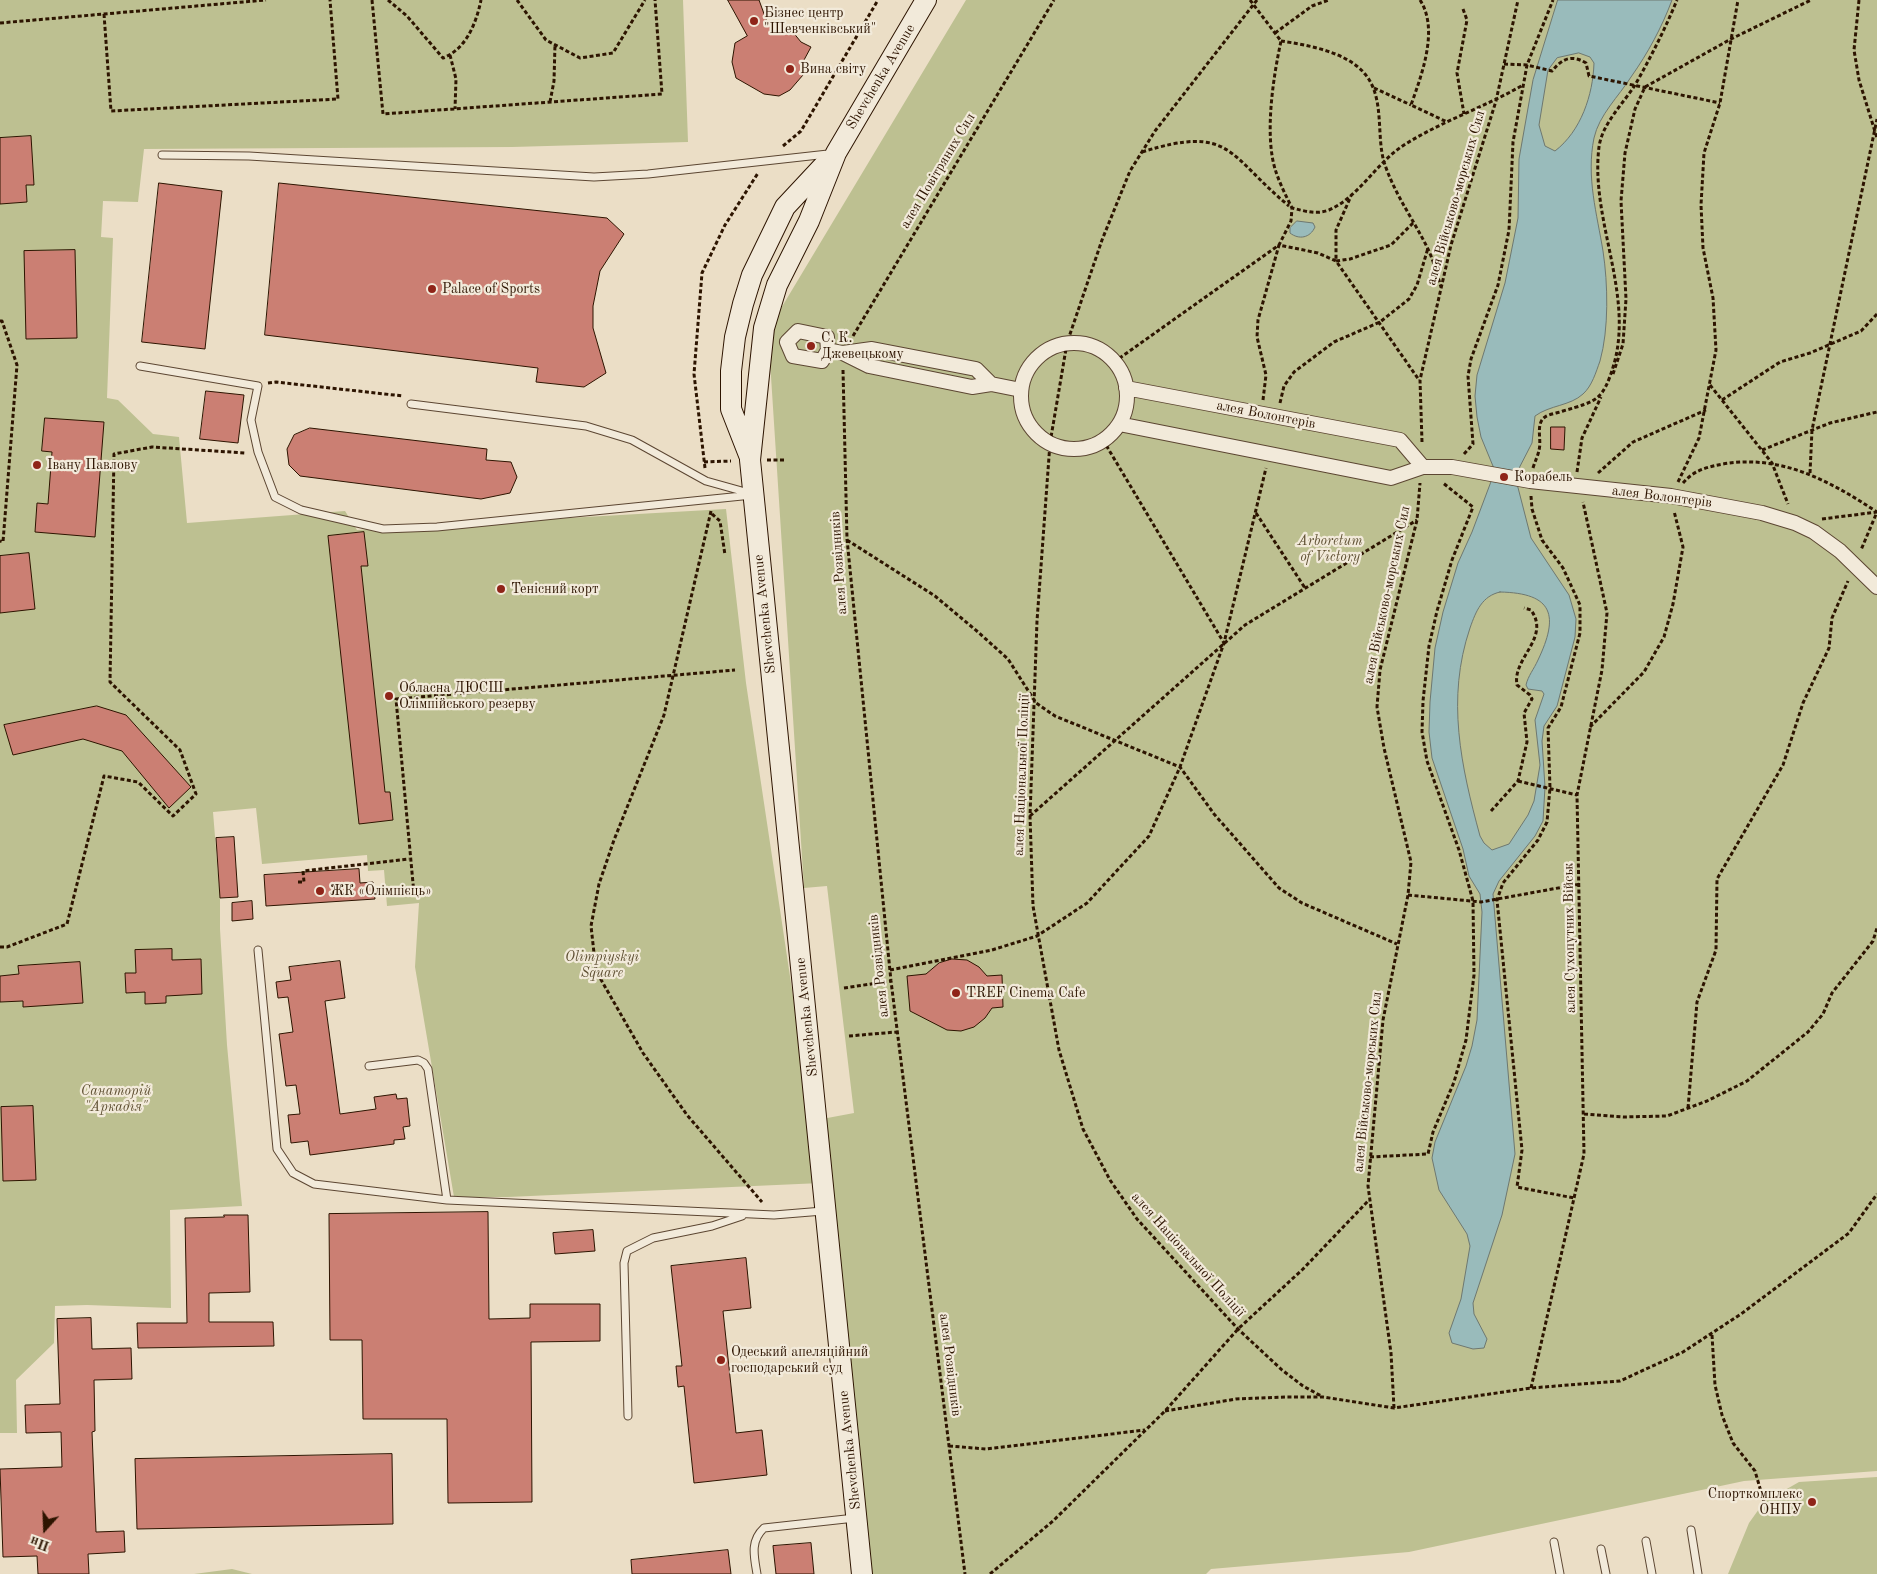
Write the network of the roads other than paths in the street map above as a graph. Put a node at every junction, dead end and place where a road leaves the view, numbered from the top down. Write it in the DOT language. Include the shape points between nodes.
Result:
graph roads {
  1 [pos="926,0"];
  2 [pos="836,153"];
  3 [pos="162,155"];
  4 [pos="828,350"];
  5 [pos="140,366"];
  6 [pos="1126,388"];
  7 [pos="1021,390"];
  8 [pos="411,404"];
  9 [pos="1119,424"];
  10 [pos="750,460"];
  11 [pos="1423,467"];
  12 [pos="753,494"];
  13 [pos="1877,587"];
  14 [pos="258,950"];
  15 [pos="369,1066"];
  16 [pos="447,1200"];
  17 [pos="826,1211"];
  18 [pos="746,1214"];
  19 [pos="628,1416"];
  20 [pos="856,1518"];
  21 [pos="1691,1530"];
  22 [pos="1646,1540"];
  23 [pos="1554,1542"];
  24 [pos="1601,1549"];
  25 [pos="757,1574"];
  26 [pos="862,1574"];
  27 [pos="1560,1574"];
  28 [pos="1606,1574"];
  29 [pos="1652,1574"];
  30 [pos="1698,1574"];
  1 -- 2 [label="main road, Shevchenka Avenue"];
  2 -- 3 [label="lane" via="594,177 249,156"];
  2 -- 10 [label="main road, Shevchenka Avenue" via="778,285 764,328"];
  2 -- 10 [label="main road, Shevchenka Avenue" via="785,207 752,275 743,304 732,363 731,409"];
  4 -- 4 [label="street" via="827,337 798,331 781,341 793,356 822,361"];
  4 -- 7 [label="street" via="843,353 869,366 972,387 991,384"];
  5 -- 12 [label="lane" via="258,386 251,420 258,452 275,497 301,510 383,529 437,527"];
  6 -- 7 [label="street" via="1114,362 1093,346 1067,343 1053,346 1031,364"];
  6 -- 9 [label="street" via="1124,413"];
  6 -- 11 [label="street, алея Волонтерів" via="1400,440"];
  7 -- 9 [label="street" via="1021,406 1027,421 1050,443 1067,448 1086,447 1102,440"];
  8 -- 12 [label="lane" via="586,426 632,440 706,481"];
  9 -- 11 [label="street, алея Волонтерів" via="1391,478"];
  10 -- 12 [label="main road, Shevchenka Avenue"];
  11 -- 13 [label="street, алея Волонтерів" via="1452,467 1580,488 1671,496 1715,503 1795,523 1820,537"];
  12 -- 17 [label="main road, Shevchenka Avenue"];
  14 -- 16 [label="lane" via="277,1149 293,1173 314,1184"];
  15 -- 16 [label="lane" via="418,1060 428,1069"];
  16 -- 18 [label="lane"];
  17 -- 18 [label="lane"];
  17 -- 20 [label="main road, Shevchenka Avenue"];
  18 -- 19 [label="lane" via="712,1226 653,1238 627,1251 624,1263"];
  20 -- 25 [label="lane" via="764,1528 756,1535 753,1548"];
  20 -- 26 [label="main road, Shevchenka Avenue"];
  21 -- 30 [label="lane"];
  22 -- 29 [label="lane"];
  23 -- 27 [label="lane"];
  24 -- 28 [label="lane"];
}
